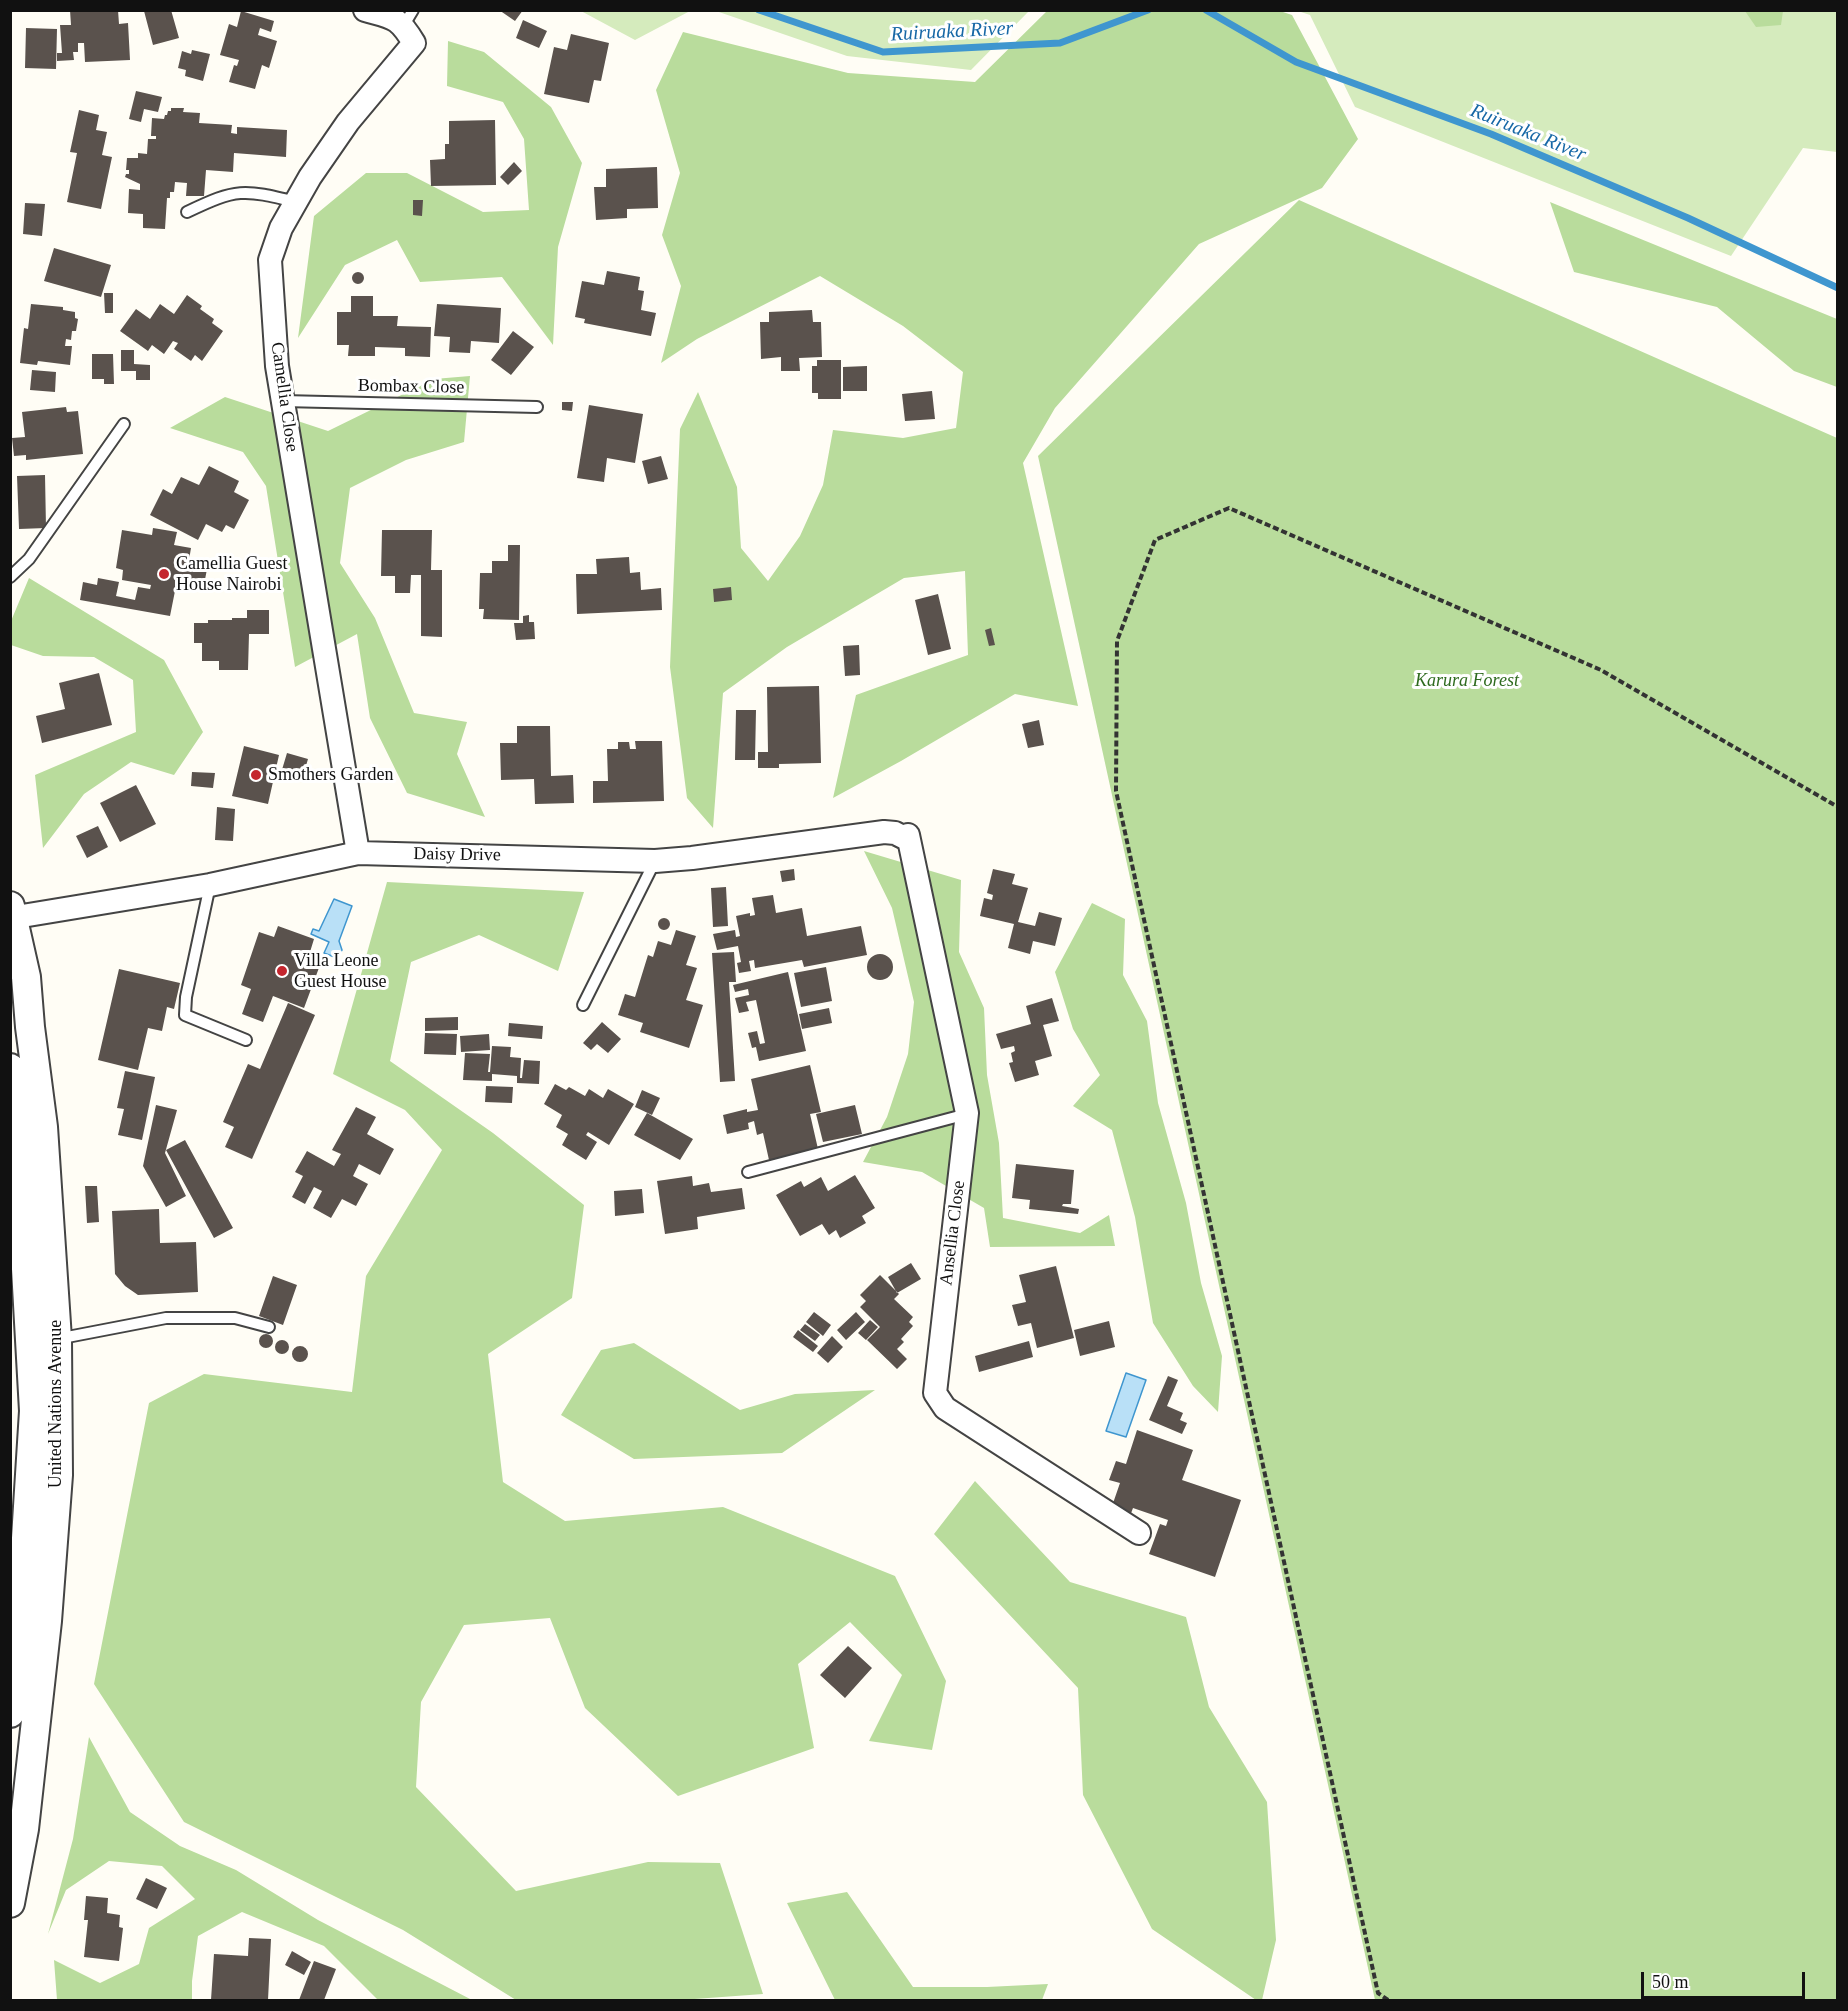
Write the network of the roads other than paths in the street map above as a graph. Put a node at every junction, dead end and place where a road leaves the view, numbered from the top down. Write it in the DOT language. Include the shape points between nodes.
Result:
graph roads {
  1 [pos="365,10"];
  2 [pos="408,18"];
  3 [pos="296,202"];
  4 [pos="187,212"];
  5 [pos="283,401"];
  6 [pos="537,407"];
  7 [pos="124,424"];
  8 [pos="10,578"];
  9 [pos="905,838"];
  10 [pos="358,853"];
  11 [pos="655,861"];
  12 [pos="210,885"];
  13 [pos="13,921"];
  14 [pos="583,1005"];
  15 [pos="246,1040"];
  16 [pos="10,1068"];
  17 [pos="968,1113"];
  18 [pos="748,1172"];
  19 [pos="28,1219"];
  20 [pos="269,1327"];
  21 [pos="57,1339"];
  22 [pos="1139,1533"];
  23 [pos="10,1713"];
  24 [pos="10,1903"];
  1 -- 2 [label="street, Camellia Close"];
  2 -- 3 [label="street, Camellia Close" via="414,43 348,122"];
  3 -- 4 [label="lane" via="235,192"];
  3 -- 5 [label="street, Camellia Close" via="281,228 270,260"];
  5 -- 6 [label="lane, Bombax Close"];
  5 -- 10 [label="street, Camellia Close"];
  7 -- 8 [label="lane" via="29,559"];
  9 -- 11 [label="street, Daisy Drive" via="884,832"];
  9 -- 17 [label="street, Ansellia Close" via="908,835"];
  10 -- 11 [label="street, Daisy Drive"];
  10 -- 12 [label="street, Daisy Drive"];
  11 -- 14 [label="lane"];
  12 -- 13 [label="street, Daisy Drive"];
  12 -- 15 [label="lane" via="185,1015"];
  13 -- 19 [label="street, United Nations Avenue" via="26,977 43,1127"];
  16 -- 19 [label="street, United Nations Avenue"];
  17 -- 18 [label="lane"];
  17 -- 22 [label="street, Ansellia Close" via="935,1393 945,1408"];
  19 -- 21 [label="street, United Nations Avenue"];
  19 -- 23 [label="street, United Nations Avenue" via="34,1411 22,1602"];
  20 -- 21 [label="lane" via="235,1318 166,1318"];
  21 -- 24 [label="street, United Nations Avenue" via="58,1474 47,1621 24,1829"];
}
